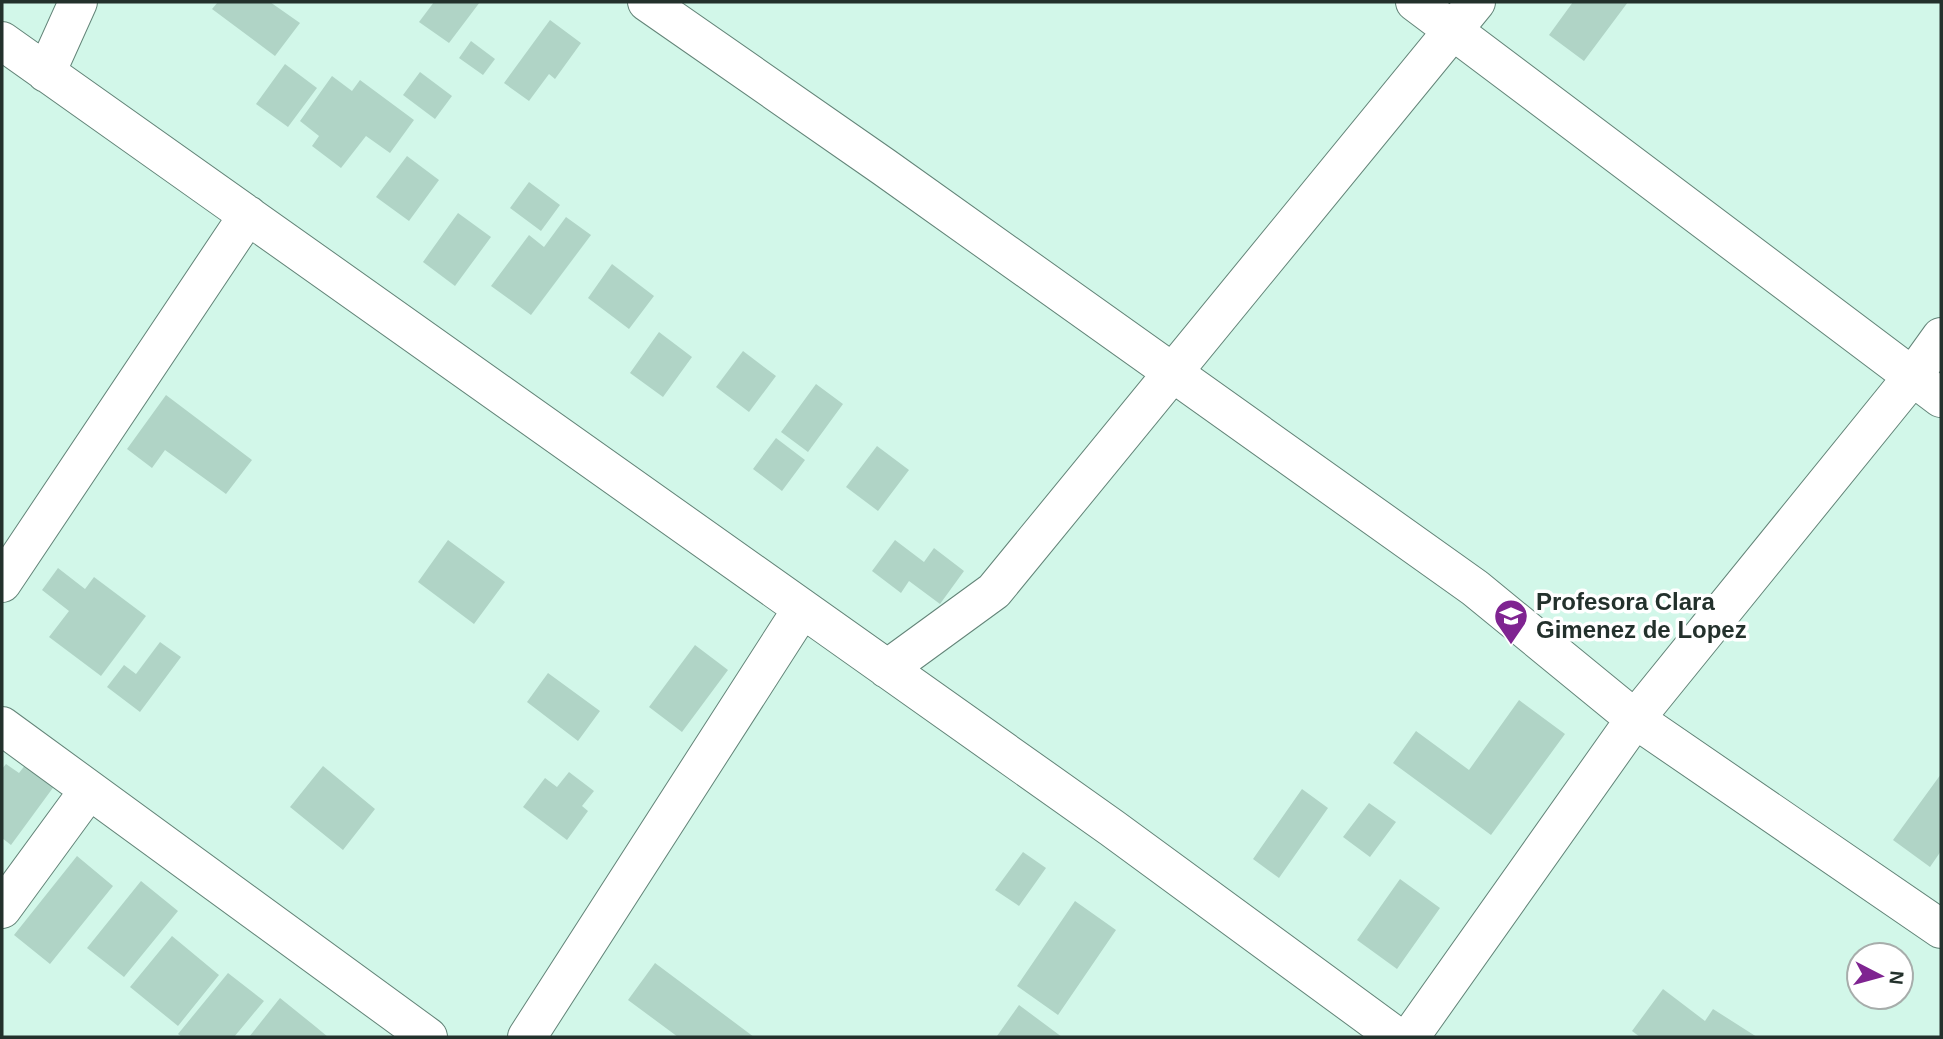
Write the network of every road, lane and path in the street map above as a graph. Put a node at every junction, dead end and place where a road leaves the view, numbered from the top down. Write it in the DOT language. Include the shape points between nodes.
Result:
graph roads {
  1 [pos="78,2"];
  2 [pos="647,2"];
  3 [pos="1415,2"];
  4 [pos="1466,16"];
  5 [pos="2,41"];
  6 [pos="46,73"];
  7 [pos="247,215"];
  8 [pos="1941,337"];
  9 [pos="1174,373"];
  10 [pos="1927,387"];
  11 [pos="2,583"];
  12 [pos="802,609"];
  13 [pos="887,669"];
  14 [pos="1635,719"];
  15 [pos="2,726"];
  16 [pos="89,790"];
  17 [pos="2,909"];
  18 [pos="1941,929"];
  19 [pos="428,1037"];
  20 [pos="527,1037"];
  21 [pos="1397,1037"];
  22 [pos="1409,1037"];
  1 -- 6 [label="street"];
  2 -- 9 [label="street"];
  3 -- 4 [label="street"];
  4 -- 9 [label="street"];
  4 -- 10 [label="street"];
  5 -- 6 [label="street"];
  6 -- 7 [label="street"];
  7 -- 11 [label="street"];
  7 -- 12 [label="street"];
  8 -- 10 [label="street"];
  9 -- 13 [label="street" via="994,592"];
  9 -- 14 [label="street" via="1475,588"];
  10 -- 14 [label="street"];
  12 -- 13 [label="street"];
  12 -- 20 [label="street"];
  13 -- 21 [label="street"];
  14 -- 18 [label="street"];
  14 -- 22 [label="street"];
  15 -- 16 [label="street"];
  16 -- 17 [label="street"];
  16 -- 19 [label="street"];
}
